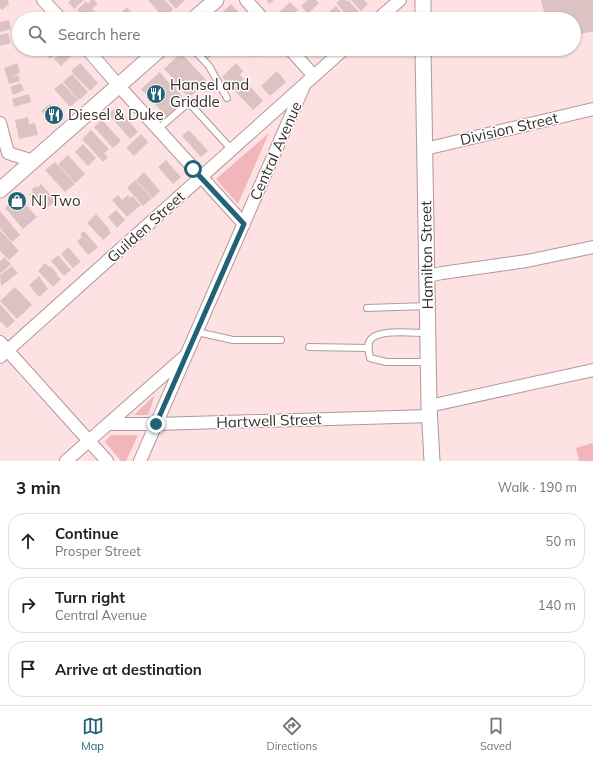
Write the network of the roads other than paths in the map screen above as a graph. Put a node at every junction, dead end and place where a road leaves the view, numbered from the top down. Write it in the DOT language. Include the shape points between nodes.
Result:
graph roads {
  1 [pos="44,0"];
  2 [pos="216,0"];
  3 [pos="246,0"];
  4 [pos="400,0"];
  5 [pos="423,0"];
  6 [pos="55,12"];
  7 [pos="202,12"];
  8 [pos="257,12"];
  9 [pos="386,12"];
  10 [pos="423,12"];
  11 [pos="93,56"];
  12 [pos="152,56"];
  13 [pos="200,56"];
  14 [pos="295,56"];
  15 [pos="336,56"];
  16 [pos="423,56"];
  17 [pos="310,80"];
  18 [pos="118,85"];
  19 [pos="227,98"];
  20 [pos="593,109"];
  21 [pos="0,123"];
  22 [pos="157,130"];
  23 [pos="425,149"];
  24 [pos="232,150"];
  25 [pos="4,154"];
  26 [pos="33,161"];
  27 [pos="201,178"];
  28 [pos="0,190"];
  29 [pos="244,224"];
  30 [pos="593,247"];
  31 [pos="427,276"];
  32 [pos="428,306"];
  33 [pos="367,308"];
  34 [pos="197,332"];
  35 [pos="428,333"];
  36 [pos="281,340"];
  37 [pos="309,347"];
  38 [pos="369,348"];
  39 [pos="3,350"];
  40 [pos="186,355"];
  41 [pos="428,362"];
  42 [pos="593,370"];
  43 [pos="429,411"];
  44 [pos="108,424"];
  45 [pos="156,424"];
  46 [pos="89,440"];
  47 [pos="66,461"];
  48 [pos="107,461"];
  49 [pos="140,461"];
  50 [pos="432,461"];
  1 -- 6 [label="street"];
  2 -- 7 [label="street"];
  3 -- 8 [label="street"];
  4 -- 9 [label="street"];
  5 -- 10 [label="street"];
  11 -- 18 [label="street"];
  12 -- 18 [label="street"];
  13 -- 19 [label="lane" via="209,66"];
  14 -- 17 [label="street"];
  15 -- 17 [label="street, Guilden Street"];
  16 -- 23 [label="street, Hamilton Street"];
  17 -- 24 [label="street, Guilden Street"];
  17 -- 29 [label="street, Central Avenue"];
  18 -- 22 [label="street"];
  18 -- 26 [label="street"];
  20 -- 23 [label="street, Division Street"];
  21 -- 25 [label="street"];
  22 -- 24 [label="lane" via="190,104"];
  22 -- 27 [label="street"];
  23 -- 31 [label="street, Hamilton Street"];
  24 -- 27 [label="street, Guilden Street"];
  25 -- 26 [label="street"];
  26 -- 28 [label="street"];
  27 -- 29 [label="street"];
  27 -- 39 [label="street, Guilden Street"];
  29 -- 34 [label="street, Central Avenue"];
  30 -- 31 [label="street" via="527,261"];
  31 -- 32 [label="street, Hamilton Street"];
  32 -- 33 [label="lane"];
  32 -- 35 [label="street, Hamilton Street"];
  34 -- 36 [label="lane" via="232,340"];
  34 -- 40 [label="street, Central Avenue"];
  35 -- 38 [label="lane" via="381,333 370,339"];
  35 -- 41 [label="street, Hamilton Street"];
  37 -- 38 [label="lane"];
  38 -- 41 [label="lane" via="370,358 386,362"];
  39 -- 46 [label="street"];
  40 -- 44 [label="street"];
  40 -- 45 [label="street, Central Avenue"];
  41 -- 43 [label="street, Hamilton Street"];
  42 -- 43 [label="street, Hartwell Street"];
  43 -- 45 [label="street, Hartwell Street"];
  43 -- 50 [label="street, Hamilton Street"];
  44 -- 45 [label="street, Hartwell Street"];
  44 -- 46 [label="street"];
  45 -- 49 [label="street, Central Avenue"];
  46 -- 47 [label="street"];
  46 -- 48 [label="street"];
}
